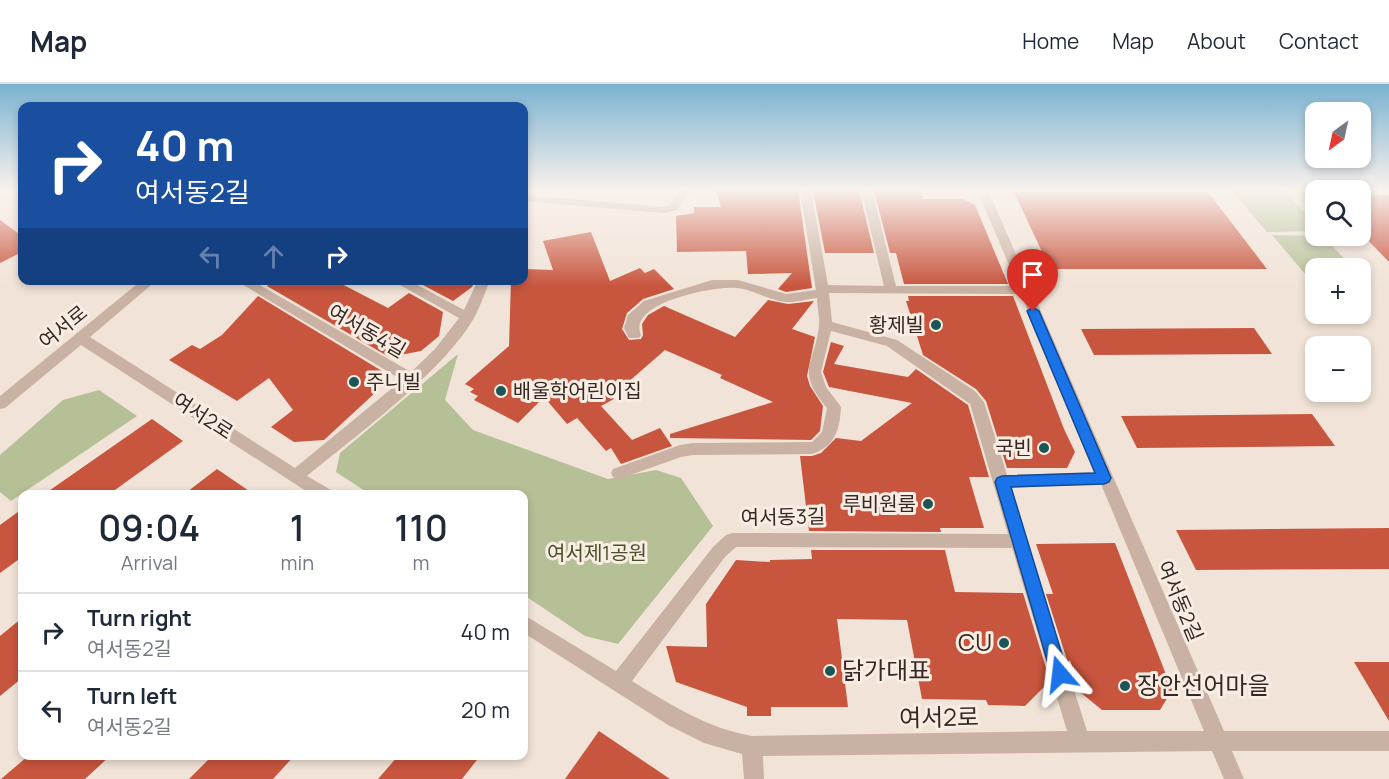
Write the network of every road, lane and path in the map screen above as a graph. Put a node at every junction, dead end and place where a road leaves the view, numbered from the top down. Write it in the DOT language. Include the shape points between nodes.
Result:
graph roads {
  1 [pos="810,222"];
  2 [pos="875,222"];
  3 [pos="996,222"];
  4 [pos="145,285"];
  5 [pos="250,285"];
  6 [pos="407,285"];
  7 [pos="482,285"];
  8 [pos="891,290"];
  9 [pos="1024,290"];
  10 [pos="822,291"];
  11 [pos="468,317"];
  12 [pos="826,325"];
  13 [pos="634,335"];
  14 [pos="81,338"];
  15 [pos="412,379"];
  16 [pos="0,404"];
  17 [pos="619,473"];
  18 [pos="296,476"];
  19 [pos="1104,478"];
  20 [pos="1002,482"];
  21 [pos="317,490"];
  22 [pos="1018,541"];
  23 [pos="528,626"];
  24 [pos="618,684"];
  25 [pos="1080,741"];
  26 [pos="1218,741"];
  27 [pos="1389,741"];
  28 [pos="752,746"];
  29 [pos="754,779"];
  30 [pos="1234,779"];
  1 -- 10 [label="street"];
  2 -- 8 [label="street"];
  3 -- 9 [label="street, 여서동2길"];
  4 -- 14 [label="street, 여서로"];
  5 -- 15 [label="street, 여서동4길"];
  6 -- 11 [label="street"];
  7 -- 11 [label="street, 여서동4길"];
  8 -- 9 [label="street"];
  8 -- 10 [label="street"];
  9 -- 19 [label="street, 여서동2길"];
  10 -- 12 [label="street"];
  10 -- 13 [label="street" via="786,298 738,284 712,284 650,304 633,318"];
  11 -- 15 [label="street, 여서동4길"];
  12 -- 17 [label="street" via="814,372 817,385 834,410 822,445 693,449"];
  12 -- 20 [label="street" via="892,343 970,395 981,411"];
  14 -- 16 [label="street, 여서로"];
  14 -- 18 [label="street, 여서2로"];
  15 -- 18 [label="street, 여서동4길"];
  18 -- 21 [label="street, 여서2로"];
  19 -- 20 [label="street"];
  19 -- 26 [label="street, 여서동2길"];
  20 -- 22 [label="street"];
  22 -- 24 [label="street, 여서동3길" via="732,540"];
  22 -- 25 [label="street"];
  23 -- 24 [label="street, 여서2로"];
  24 -- 28 [label="street, 여서2로" via="709,737"];
  25 -- 26 [label="street, 여서2로"];
  25 -- 28 [label="street, 여서2로"];
  26 -- 27 [label="street, 여서2로"];
  26 -- 30 [label="street, 여서동2길"];
  28 -- 29 [label="street"];
}
